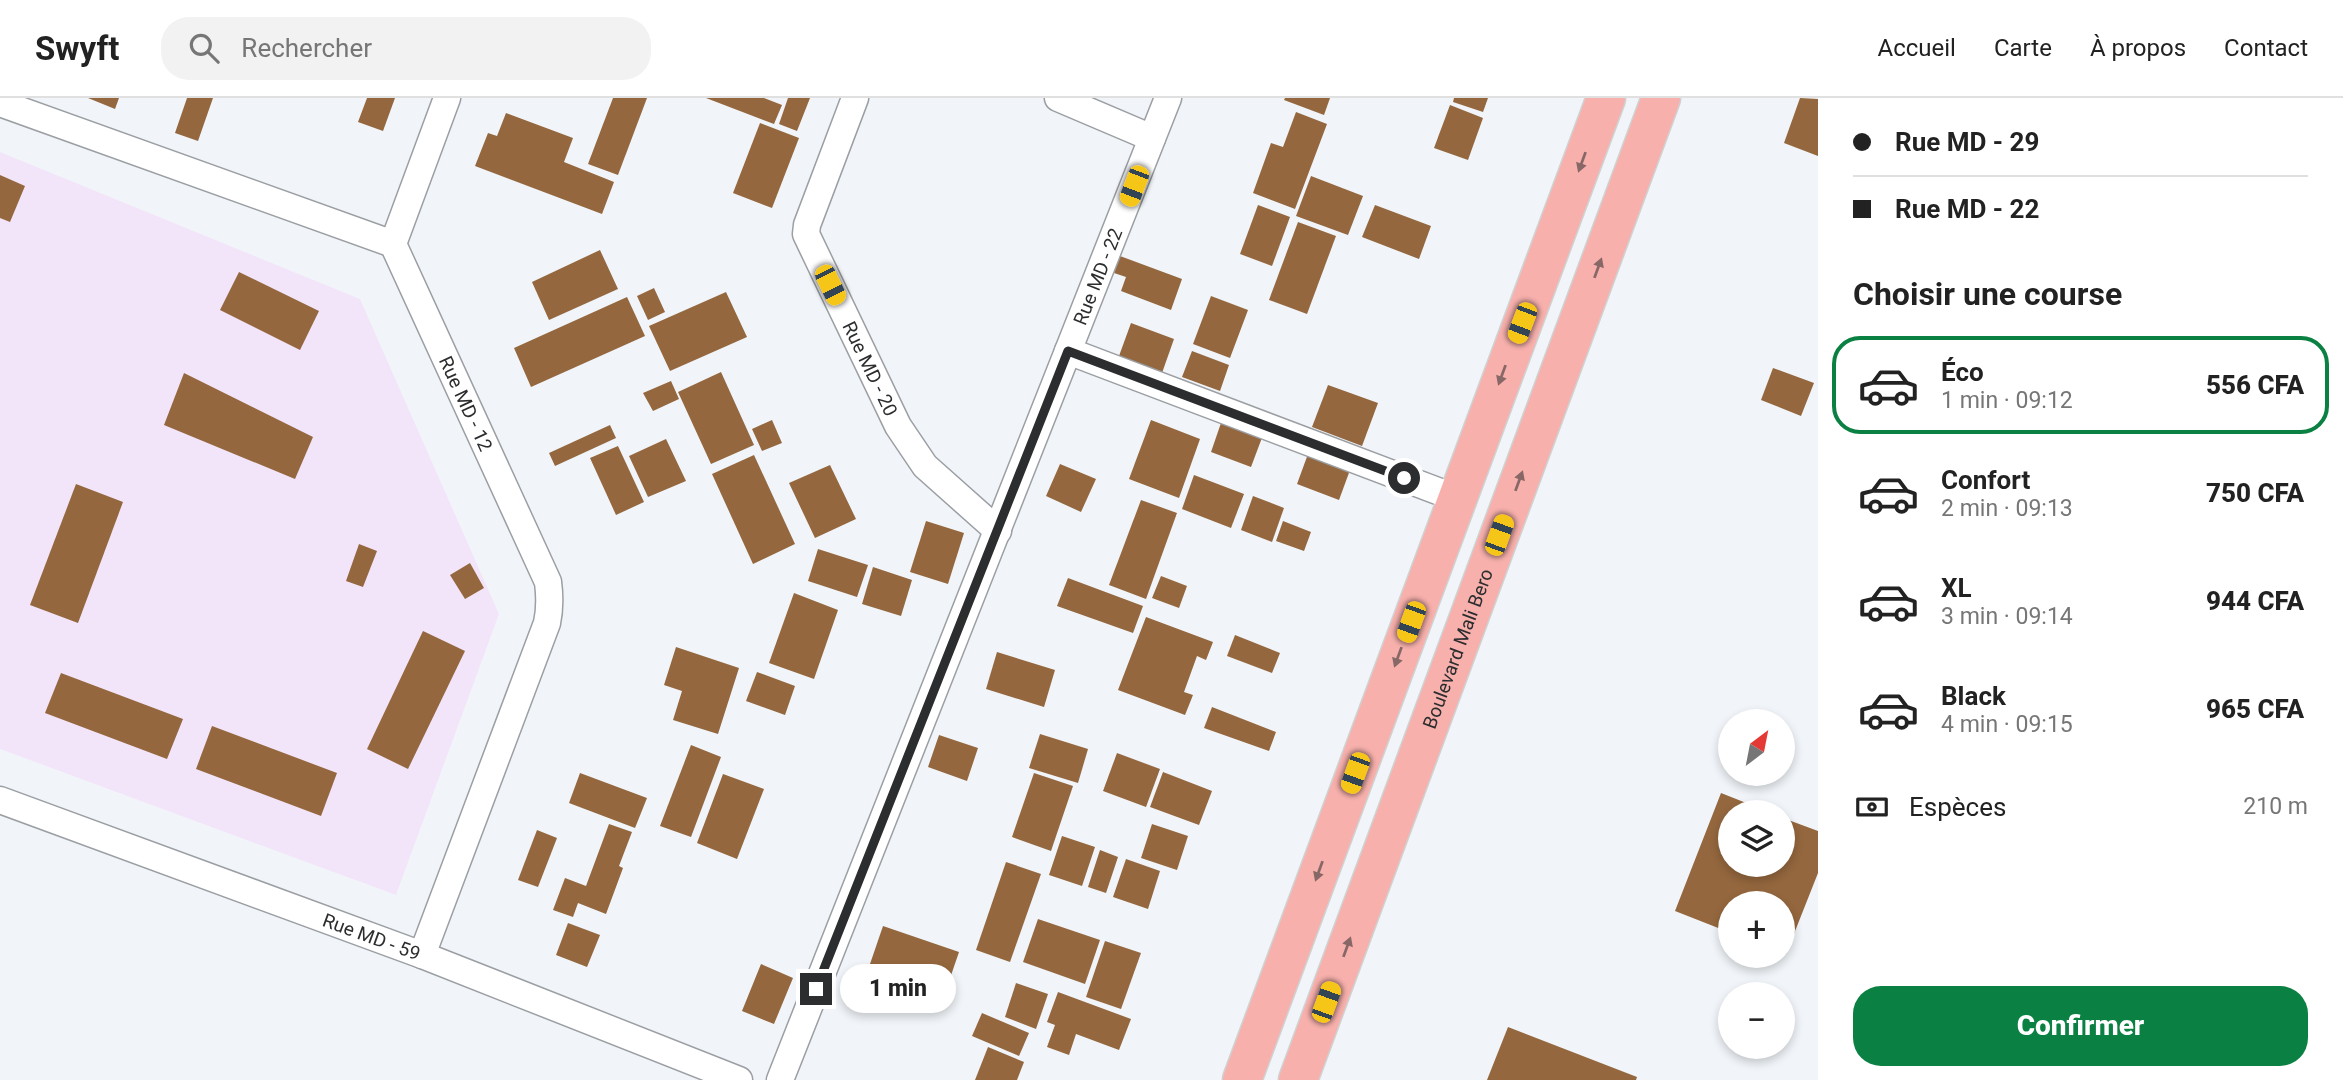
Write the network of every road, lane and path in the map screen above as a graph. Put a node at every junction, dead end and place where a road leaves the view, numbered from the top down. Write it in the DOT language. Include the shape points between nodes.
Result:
graph roads {
  1 [pos="447,98"];
  2 [pos="855,98"];
  3 [pos="1058,98"];
  4 [pos="1168,98"];
  5 [pos="1606,98"];
  6 [pos="1661,98"];
  7 [pos="0,103"];
  8 [pos="1152,138"];
  9 [pos="393,244"];
  10 [pos="1068,351"];
  11 [pos="1456,498"];
  12 [pos="998,531"];
  13 [pos="1383,697"];
  14 [pos="1433,715"];
  15 [pos="0,800"];
  16 [pos="422,956"];
  17 [pos="739,1080"];
  18 [pos="780,1080"];
  19 [pos="1242,1080"];
  20 [pos="1298,1080"];
  1 -- 9 [label="street"];
  2 -- 12 [label="street, Rue MD - 20" via="806,234 908,442 925,466"];
  3 -- 8 [label="street"];
  4 -- 8 [label="street, Rue MD - 22"];
  5 -- 11 [label="main road, one-way"];
  14 -- 6 [label="main road, Boulevard Mali Bero, one-way"];
  7 -- 9 [label="street"];
  8 -- 10 [label="street, Rue MD - 22"];
  9 -- 16 [label="street, Rue MD - 12" via="548,582 550,608"];
  10 -- 11 [label="street"];
  10 -- 12 [label="street, Rue MD - 22"];
  11 -- 13 [label="main road, one-way"];
  12 -- 18 [label="street, Rue MD - 22"];
  13 -- 14 [label="main road"];
  13 -- 19 [label="main road, one-way"];
  20 -- 14 [label="main road, Boulevard Mali Bero, one-way"];
  15 -- 16 [label="street, Rue MD - 59"];
  16 -- 17 [label="street, Rue MD - 59"];
}
